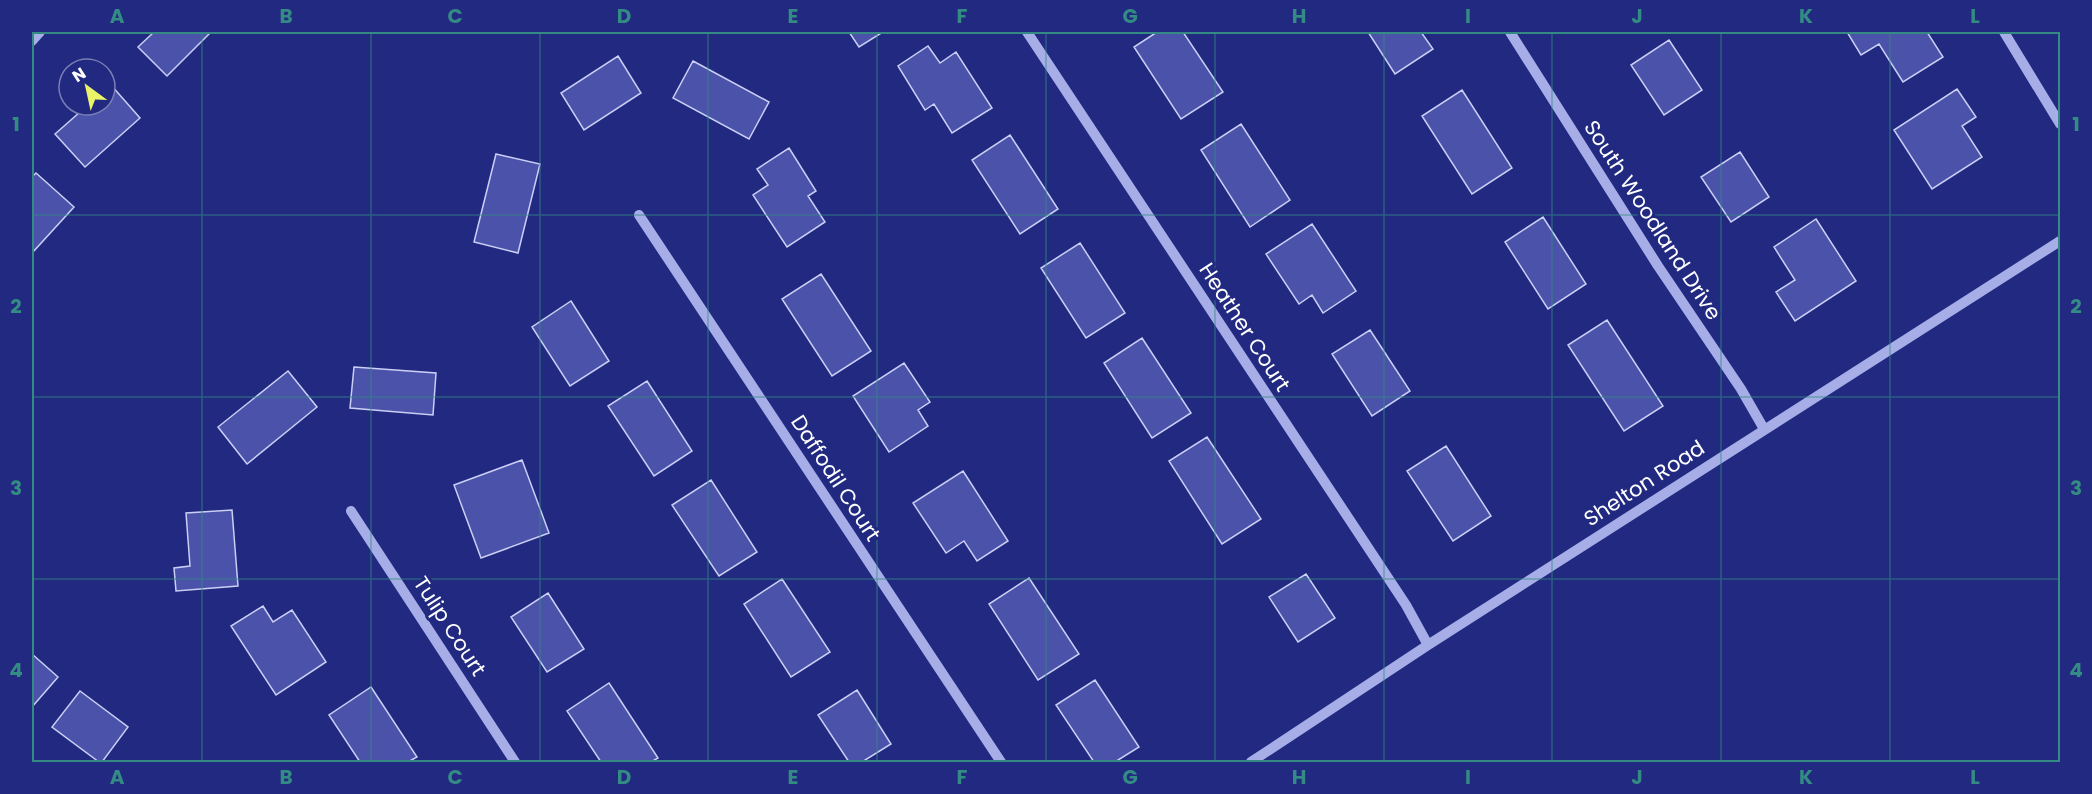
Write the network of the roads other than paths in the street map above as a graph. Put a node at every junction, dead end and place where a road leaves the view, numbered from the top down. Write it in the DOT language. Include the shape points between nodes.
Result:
graph roads {
  1 [pos="40,32"];
  2 [pos="1027,32"];
  3 [pos="1510,32"];
  4 [pos="2004,32"];
  5 [pos="32,41"];
  6 [pos="2061,124"];
  7 [pos="639,215"];
  8 [pos="2061,241"];
  9 [pos="1764,429"];
  10 [pos="351,511"];
  11 [pos="1428,645"];
  12 [pos="515,762"];
  13 [pos="1001,762"];
  14 [pos="1251,762"];
  1 -- 5 [label="street"];
  2 -- 11 [label="street, Heather Court" via="1400,595"];
  3 -- 9 [label="street, South Woodland Drive"];
  4 -- 6 [label="street"];
  7 -- 13 [label="street, Daffodil Court"];
  8 -- 9 [label="street, Shelton Road"];
  9 -- 11 [label="street, Shelton Road"];
  10 -- 12 [label="street, Tulip Court"];
  11 -- 14 [label="street, Shelton Road"];
}
